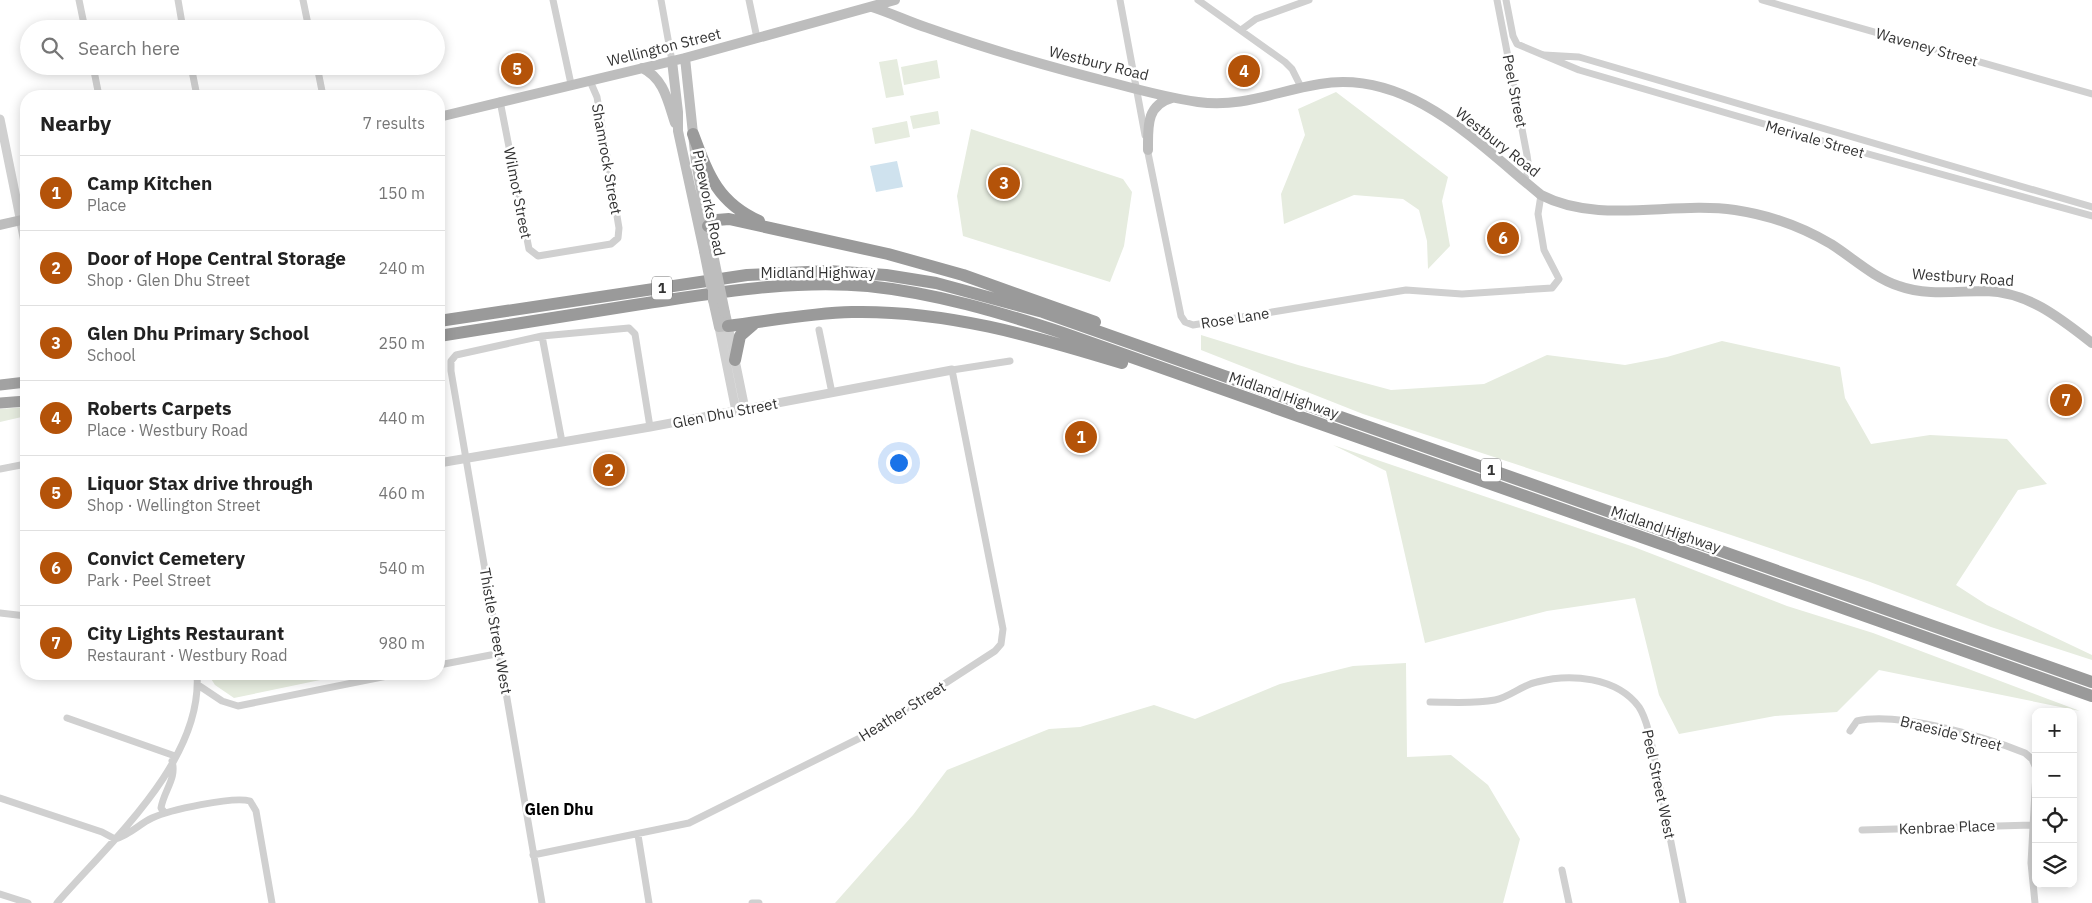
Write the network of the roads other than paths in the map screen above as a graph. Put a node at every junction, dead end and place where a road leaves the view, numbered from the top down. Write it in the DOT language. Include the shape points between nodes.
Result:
graph roads {
  1 [pos="79,0"];
  2 [pos="178,0"];
  3 [pos="303,0"];
  4 [pos="553,0"];
  5 [pos="661,0"];
  6 [pos="749,0"];
  7 [pos="895,0"];
  8 [pos="1120,0"];
  9 [pos="1198,0"];
  10 [pos="1309,0"];
  11 [pos="1497,0"];
  12 [pos="1506,0"];
  13 [pos="1762,0"];
  14 [pos="872,7"];
  15 [pos="83,20"];
  16 [pos="181,20"];
  17 [pos="307,20"];
  18 [pos="1241,30"];
  19 [pos="757,38"];
  20 [pos="1541,55"];
  21 [pos="685,58"];
  22 [pos="672,61"];
  23 [pos="642,68"];
  24 [pos="95,75"];
  25 [pos="193,75"];
  26 [pos="319,75"];
  27 [pos="590,81"];
  28 [pos="572,84"];
  29 [pos="1301,87"];
  30 [pos="1138,89"];
  31 [pos="98,90"];
  32 [pos="196,90"];
  33 [pos="322,90"];
  34 [pos="2092,94"];
  35 [pos="1173,97"];
  36 [pos="500,101"];
  37 [pos="445,115"];
  38 [pos="0,119"];
  39 [pos="678,134"];
  40 [pos="693,134"];
  41 [pos="1148,150"];
  42 [pos="1524,181"];
  43 [pos="1541,194"];
  44 [pos="20,207"];
  45 [pos="2092,207"];
  46 [pos="2092,216"];
  47 [pos="20,221"];
  48 [pos="0,225"];
  49 [pos="708,226"];
  50 [pos="782,230"];
  51 [pos="618,238"];
  52 [pos="708,250"];
  53 [pos="721,314"];
  54 [pos="445,320"];
  55 [pos="759,322"];
  56 [pos="723,327"];
  57 [pos="818,330"];
  58 [pos="445,335"];
  59 [pos="542,336"];
  60 [pos="2092,343"];
  61 [pos="735,360"];
  62 [pos="1010,361"];
  63 [pos="952,370"];
  64 [pos="20,383"];
  65 [pos="0,385"];
  66 [pos="1271,392"];
  67 [pos="832,393"];
  68 [pos="1228,393"];
  69 [pos="20,401"];
  70 [pos="0,403"];
  71 [pos="740,410"];
  72 [pos="650,427"];
  73 [pos="562,442"];
  74 [pos="466,458"];
  75 [pos="445,462"];
  76 [pos="20,465"];
  77 [pos="0,469"];
  78 [pos="0,613"];
  79 [pos="20,615"];
  80 [pos="500,652"];
  81 [pos="445,664"];
  82 [pos="198,680"];
  83 [pos="367,680"];
  84 [pos="2092,682"];
  85 [pos="198,685"];
  86 [pos="2092,696"];
  87 [pos="1430,702"];
  88 [pos="67,718"];
  89 [pos="1850,731"];
  90 [pos="174,758"];
  91 [pos="2032,759"];
  92 [pos="0,798"];
  93 [pos="165,814"];
  94 [pos="2032,824"];
  95 [pos="1862,830"];
  96 [pos="638,835"];
  97 [pos="115,839"];
  98 [pos="533,854"];
  99 [pos="1562,870"];
  100 [pos="0,894"];
  101 [pos="28,903"];
  102 [pos="57,903"];
  103 [pos="272,903"];
  104 [pos="542,903"];
  105 [pos="649,903"];
  106 [pos="752,903"];
  107 [pos="760,903"];
  108 [pos="1569,903"];
  109 [pos="1683,903"];
  110 [pos="2035,903"];
  1 -- 15 [label="street"];
  2 -- 16 [label="street"];
  3 -- 17 [label="street"];
  4 -- 28 [label="street"];
  5 -- 22 [label="street, Pipeworks Road"];
  6 -- 19 [label="street"];
  7 -- 14 [label="main road, Wellington Street"];
  8 -- 30 [label="street, Rose Lane"];
  9 -- 18 [label="street"];
  10 -- 18 [label="street" via="1256,19"];
  11 -- 42 [label="street, Peel Street" via="1528,155 1529,169"];
  12 -- 20 [label="street, Merivale Street" via="1514,40 1521,47"];
  13 -- 34 [label="street, Waveney Street"];
  14 -- 19 [label="main road, Wellington Street"];
  14 -- 30 [label="main road, Westbury Road" via="998,52"];
  18 -- 29 [label="street" via="1291,67"];
  19 -- 21 [label="main road, Wellington Street"];
  20 -- 45 [label="street, Merivale Street" via="1579,57"];
  20 -- 46 [label="street, Merivale Street" via="1579,70"];
  21 -- 22 [label="main road, Wellington Street"];
  21 -- 40 [label="main road, Pipeworks Road"];
  22 -- 23 [label="main road, Wellington Street"];
  22 -- 39 [label="main road, Pipeworks Road"];
  23 -- 27 [label="main road, Wellington Street"];
  23 -- 39 [label="main road" via="654,74 660,82"];
  24 -- 31 [label="street"];
  25 -- 32 [label="street"];
  26 -- 33 [label="street"];
  27 -- 28 [label="main road, Wellington Street"];
  27 -- 51 [label="street, Shamrock Street" via="597,97 609,162"];
  28 -- 36 [label="main road, Wellington Street"];
  29 -- 35 [label="main road, Westbury Road" via="1237,104"];
  29 -- 42 [label="main road, Westbury Road" via="1347,81 1372,83 1397,91 1438,113"];
  30 -- 35 [label="main road, Westbury Road"];
  30 -- 41 [label="street, Rose Lane"];
  35 -- 41 [label="main road" via="1160,102 1151,112"];
  36 -- 37 [label="main road, Wellington Street"];
  36 -- 51 [label="street, Wilmot Street" via="529,249 533,254 538,256 611,244"];
  38 -- 44 [label="street"];
  39 -- 40 [label="main road"];
  39 -- 52 [label="main road, Pipeworks Road"];
  40 -- 49 [label="main road, Pipeworks Road"];
  40 -- 50 [label="highway" via="706,171 722,196 746,215"];
  41 -- 43 [label="street, Rose Lane" via="1180,311 1183,320 1189,324 1406,290 1462,294 1552,288 1559,278 1544,250 1538,214"];
  42 -- 43 [label="main road, Westbury Road"];
  43 -- 60 [label="main road, Westbury Road" via="1579,209 1697,206 1762,215 1812,234 1901,287 1930,291 2000,292 2021,297 2043,307"];
  47 -- 48 [label="main road"];
  49 -- 50 [label="highway" via="724,219"];
  49 -- 52 [label="main road, Pipeworks Road"];
  50 -- 66 [label="highway" via="888,254 985,282 1173,350"];
  52 -- 53 [label="main road, Pipeworks Road, bridge"];
  52 -- 53 [label="main road, Pipeworks Road, bridge" via="714,300"];
  53 -- 56 [label="main road, Pipeworks Road"];
  54 -- 66 [label="highway, Midland Highway / 1" via="747,276 812,271 857,272 936,283 992,297"];
  55 -- 56 [label="highway"];
  55 -- 61 [label="highway" via="740,336"];
  55 -- 68 [label="highway" via="851,312 958,320 1014,332"];
  56 -- 61 [label="street, Pipeworks Road"];
  56 -- 71 [label="street, Pipeworks Road"];
  57 -- 67 [label="street"];
  58 -- 68 [label="highway, Midland Highway / 1" via="752,288 866,286 933,296 986,309 1063,333"];
  59 -- 72 [label="street" via="624,328 632,330"];
  59 -- 73 [label="street"];
  59 -- 74 [label="street, Thistle Street West" via="456,355 452,359 451,371"];
  61 -- 71 [label="street, Pipeworks Road"];
  62 -- 63 [label="street, Glen Dhu Street"];
  63 -- 67 [label="street, Glen Dhu Street"];
  63 -- 96 [label="street, Heather Street" via="1004,629 1001,644 995,651 848,745 689,824"];
  64 -- 65 [label="highway"];
  66 -- 84 [label="highway, Midland Highway / 1"];
  67 -- 71 [label="street, Glen Dhu Street"];
  68 -- 86 [label="highway, Midland Highway / 1"];
  69 -- 70 [label="highway"];
  71 -- 72 [label="street, Glen Dhu Street"];
  72 -- 73 [label="street, Glen Dhu Street"];
  73 -- 74 [label="street, Glen Dhu Street"];
  74 -- 75 [label="street, Glen Dhu Street"];
  74 -- 80 [label="street, Thistle Street West"];
  76 -- 77 [label="street"];
  78 -- 79 [label="street"];
  80 -- 81 [label="street"];
  80 -- 98 [label="street, Thistle Street West"];
  82 -- 85 [label="street"];
  83 -- 85 [label="street" via="238,706 222,702"];
  85 -- 90 [label="street" via="189,731"];
  87 -- 109 [label="street, Peel Street West" via="1493,700 1535,682 1563,678 1605,684 1631,699 1646,720"];
  88 -- 90 [label="street"];
  89 -- 91 [label="street, Braeside Street" via="1854,719 1882,717 1937,726 2025,753"];
  90 -- 93 [label="street" via="175,771 161,808"];
  90 -- 97 [label="street" via="147,802"];
  92 -- 97 [label="street"];
  93 -- 97 [label="street" via="151,818"];
  93 -- 103 [label="street" via="234,799 250,801 256,810"];
  94 -- 95 [label="street, Kenbrae Place"];
  94 -- 110 [label="street"];
  96 -- 98 [label="street, Heather Street"];
  96 -- 105 [label="street"];
  97 -- 102 [label="street"];
  98 -- 104 [label="street, Thistle Street West"];
  99 -- 108 [label="street"];
  100 -- 101 [label="street"];
  106 -- 107 [label="street"];
}
